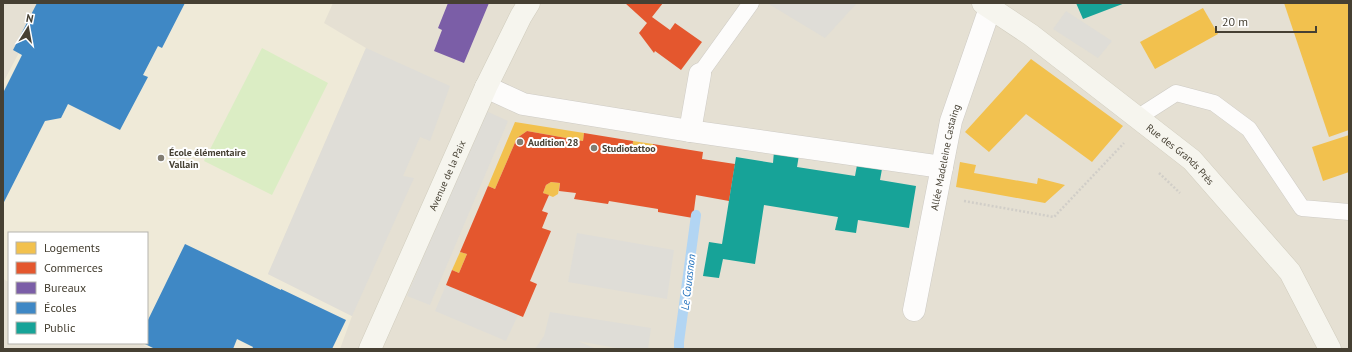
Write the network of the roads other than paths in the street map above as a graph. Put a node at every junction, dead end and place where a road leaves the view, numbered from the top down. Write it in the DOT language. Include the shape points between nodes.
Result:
graph roads {
  1 [pos="529,3"];
  2 [pos="751,3"];
  3 [pos="987,6"];
  4 [pos="700,74"];
  5 [pos="486,87"];
  6 [pos="1138,118"];
  7 [pos="690,131"];
  8 [pos="942,167"];
  9 [pos="1349,212"];
  10 [pos="914,310"];
  11 [pos="370,349"];
  12 [pos="1330,349"];
  1 -- 5 [label="street, Avenue de la Paix"];
  2 -- 4 [label="lane"];
  3 -- 6 [label="street, Rue des Grands Près" via="1031,35"];
  3 -- 8 [label="street, Allée Madeleine Castaing" via="951,121"];
  4 -- 7 [label="street"];
  5 -- 7 [label="street" via="523,104"];
  5 -- 11 [label="street, Avenue de la Paix"];
  6 -- 9 [label="lane" via="1176,93 1214,103 1249,129 1302,208"];
  6 -- 12 [label="street, Rue des Grands Près" via="1192,160 1290,272"];
  7 -- 8 [label="street"];
  8 -- 10 [label="street, Allée Madeleine Castaing"];
}
